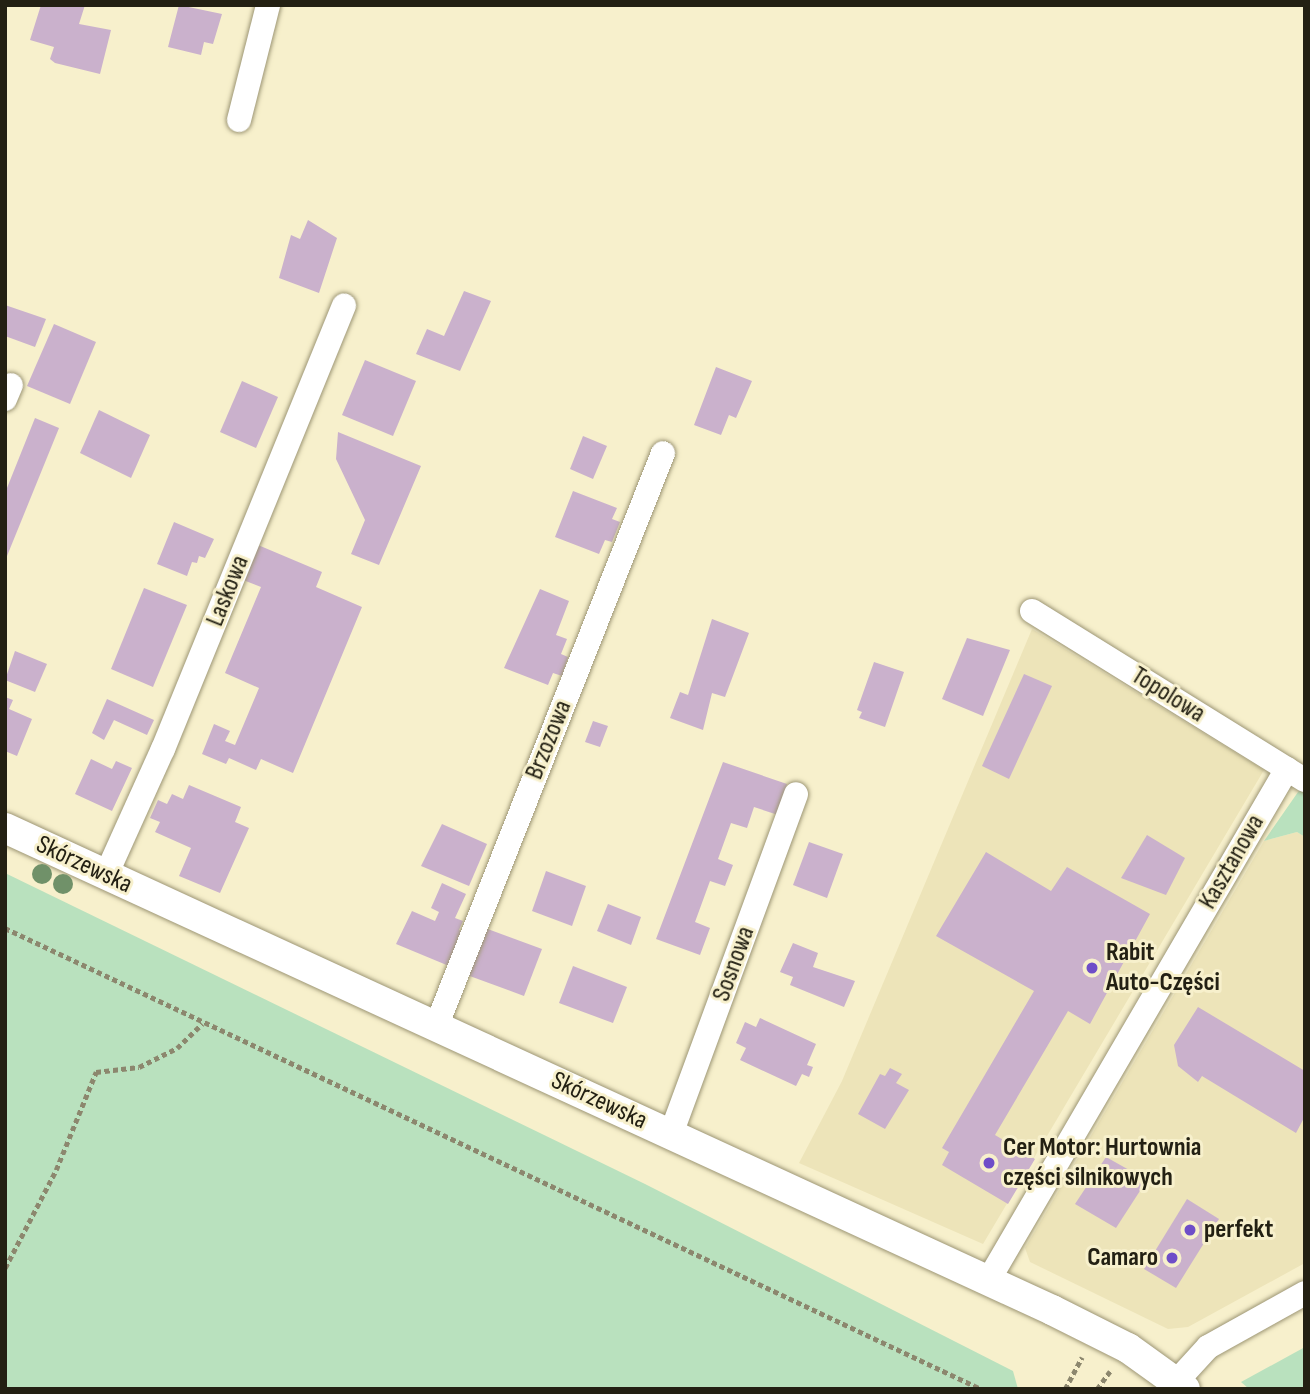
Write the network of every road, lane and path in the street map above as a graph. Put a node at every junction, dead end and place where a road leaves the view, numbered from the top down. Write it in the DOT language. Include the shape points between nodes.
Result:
graph roads {
  1 [pos="268,5"];
  2 [pos="239,120"];
  3 [pos="344,306"];
  4 [pos="663,453"];
  5 [pos="1032,611"];
  6 [pos="1296,774"];
  7 [pos="796,794"];
  8 [pos="5,828"];
  9 [pos="106,875"];
  10 [pos="5,928"];
  11 [pos="202,1024"];
  12 [pos="436,1027"];
  13 [pos="671,1135"];
  14 [pos="5,1268"];
  15 [pos="988,1281"];
  16 [pos="1305,1293"];
  17 [pos="1115,1365"];
  18 [pos="1180,1385"];
  19 [pos="981,1389"];
  20 [pos="1097,1389"];
  1 -- 2 [label="street"];
  3 -- 9 [label="street, Laskowa" via="163,749"];
  4 -- 12 [label="street, Brzozowa"];
  5 -- 6 [label="street, Topolowa"];
  6 -- 15 [label="street, Kasztanowa"];
  7 -- 13 [label="street, Sosnowa"];
  8 -- 9 [label="street, Skórzewska"];
  9 -- 12 [label="street, Skórzewska"];
  10 -- 11 [label="path"];
  11 -- 14 [label="path" via="177,1048 139,1067 96,1072 56,1170"];
  11 -- 19 [label="path" via="412,1117"];
  12 -- 13 [label="street, Skórzewska"];
  13 -- 15 [label="street, Skórzewska"];
  15 -- 18 [label="street, Skórzewska" via="1128,1348"];
  16 -- 18 [label="street" via="1208,1347"];
  17 -- 20 [label="path"];
}
